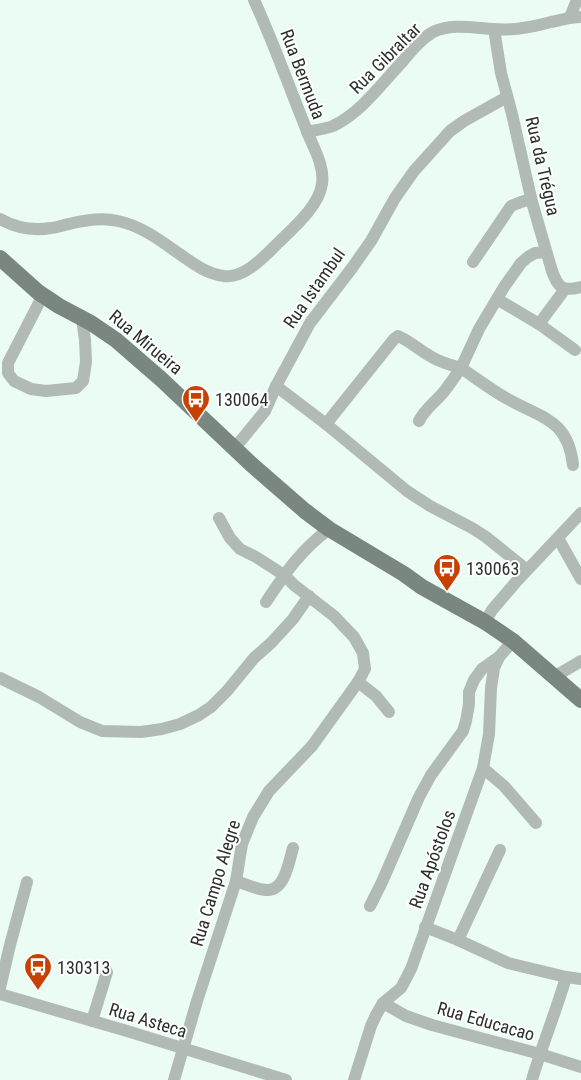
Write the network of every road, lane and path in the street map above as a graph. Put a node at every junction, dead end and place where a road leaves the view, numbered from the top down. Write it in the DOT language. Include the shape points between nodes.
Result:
graph roads {
  1 [pos="254,0"];
  2 [pos="577,0"];
  3 [pos="576,17"];
  4 [pos="494,30"];
  5 [pos="507,97"];
  6 [pos="307,132"];
  7 [pos="531,199"];
  8 [pos="0,219"];
  9 [pos="546,252"];
  10 [pos="0,258"];
  11 [pos="473,262"];
  12 [pos="581,287"];
  13 [pos="565,289"];
  14 [pos="43,295"];
  15 [pos="497,299"];
  16 [pos="82,318"];
  17 [pos="539,324"];
  18 [pos="574,350"];
  19 [pos="461,368"];
  20 [pos="276,386"];
  21 [pos="419,421"];
  22 [pos="326,424"];
  23 [pos="234,449"];
  24 [pos="573,464"];
  25 [pos="581,513"];
  26 [pos="219,518"];
  27 [pos="329,529"];
  28 [pos="558,538"];
  29 [pos="527,570"];
  30 [pos="284,575"];
  31 [pos="581,580"];
  32 [pos="309,596"];
  33 [pos="266,602"];
  34 [pos="485,622"];
  35 [pos="513,641"];
  36 [pos="498,657"];
  37 [pos="581,661"];
  38 [pos="554,677"];
  39 [pos="0,678"];
  40 [pos="358,682"];
  41 [pos="581,700"];
  42 [pos="389,712"];
  43 [pos="483,768"];
  44 [pos="536,823"];
  45 [pos="293,848"];
  46 [pos="500,850"];
  47 [pos="236,881"];
  48 [pos="27,882"];
  49 [pos="370,906"];
  50 [pos="425,927"];
  51 [pos="458,940"];
  52 [pos="108,972"];
  53 [pos="566,977"];
  54 [pos="581,979"];
  55 [pos="0,988"];
  56 [pos="0,994"];
  57 [pos="384,1003"];
  58 [pos="92,1021"];
  59 [pos="182,1049"];
  60 [pos="540,1054"];
  61 [pos="581,1067"];
  62 [pos="174,1080"];
  63 [pos="286,1080"];
  64 [pos="354,1080"];
  65 [pos="532,1080"];
  1 -- 6 [label="street, Rua Bermuda"];
  2 -- 3 [label="street"];
  3 -- 4 [label="street, Rua Gibraltar" via="529,27"];
  4 -- 5 [label="street, Rua da Trégua"];
  4 -- 6 [label="street, Rua Gibraltar" via="466,26 435,32 421,40 355,112 332,126"];
  5 -- 7 [label="street, Rua da Trégua"];
  5 -- 20 [label="street, Rua Istambul" via="450,131 414,171 371,241 310,323"];
  6 -- 8 [label="street, Rua Bermuda" via="321,169 322,184 317,200 306,215 254,265 227,277 196,266 148,233 117,220 99,218 39,230"];
  7 -- 9 [label="street, Rua da Trégua"];
  7 -- 11 [label="street" via="511,206"];
  9 -- 13 [label="street, Rua da Trégua" via="556,282"];
  9 -- 15 [label="street" via="535,253 521,263"];
  10 -- 14 [label="main road, Rua Mirueira"];
  12 -- 13 [label="street"];
  13 -- 17 [label="street"];
  14 -- 16 [label="main road, Rua Mirueira"];
  14 -- 16 [label="street" via="8,363 8,373 14,381 31,389 46,391 76,388 83,381 86,362"];
  15 -- 17 [label="street"];
  15 -- 19 [label="street"];
  16 -- 23 [label="main road, Rua Mirueira" via="135,356"];
  17 -- 18 [label="street"];
  19 -- 21 [label="street"];
  19 -- 22 [label="street" via="431,357 398,336"];
  19 -- 24 [label="street" via="506,398 555,424 569,443"];
  20 -- 22 [label="street"];
  20 -- 23 [label="street, Rua Istambul" via="265,411"];
  22 -- 29 [label="street" via="408,491 486,537"];
  23 -- 27 [label="main road"];
  25 -- 28 [label="street"];
  26 -- 30 [label="street" via="240,549"];
  27 -- 30 [label="street" via="314,540"];
  27 -- 34 [label="main road"];
  28 -- 29 [label="street"];
  28 -- 31 [label="street"];
  29 -- 34 [label="street"];
  30 -- 32 [label="street"];
  30 -- 33 [label="street"];
  32 -- 39 [label="street" via="293,619 211,707 180,724 162,729 102,731"];
  32 -- 40 [label="street, Rua Campo Alegre" via="354,637 363,653 365,669"];
  34 -- 35 [label="main road"];
  35 -- 36 [label="street, Rua Apóstolos"];
  35 -- 38 [label="main road"];
  36 -- 43 [label="street, Rua Apóstolos" via="491,688 489,734"];
  36 -- 49 [label="street" via="474,680 463,731 423,789"];
  37 -- 38 [label="street"];
  38 -- 41 [label="main road"];
  40 -- 42 [label="street"];
  40 -- 47 [label="street, Rua Campo Alegre" via="312,746 269,790 252,817 242,844"];
  43 -- 44 [label="street" via="504,786"];
  43 -- 50 [label="street, Rua Apóstolos"];
  45 -- 47 [label="street" via="283,880 276,889 268,890"];
  46 -- 51 [label="street"];
  47 -- 59 [label="street, Rua Campo Alegre"];
  48 -- 55 [label="street"];
  50 -- 51 [label="street"];
  50 -- 57 [label="street, Rua Apóstolos" via="401,988"];
  51 -- 53 [label="street" via="508,963"];
  52 -- 58 [label="street"];
  53 -- 54 [label="street"];
  53 -- 60 [label="street"];
  56 -- 58 [label="street, Rua Asteca"];
  57 -- 60 [label="street, Rua Educacao" via="406,1016 432,1025"];
  57 -- 64 [label="street, Rua Apóstolos" via="370,1026"];
  58 -- 59 [label="street, Rua Asteca"];
  59 -- 62 [label="street, Rua Campo Alegre"];
  59 -- 63 [label="street, Rua Asteca"];
  60 -- 61 [label="street, Rua Educacao"];
  60 -- 65 [label="street"];
}
